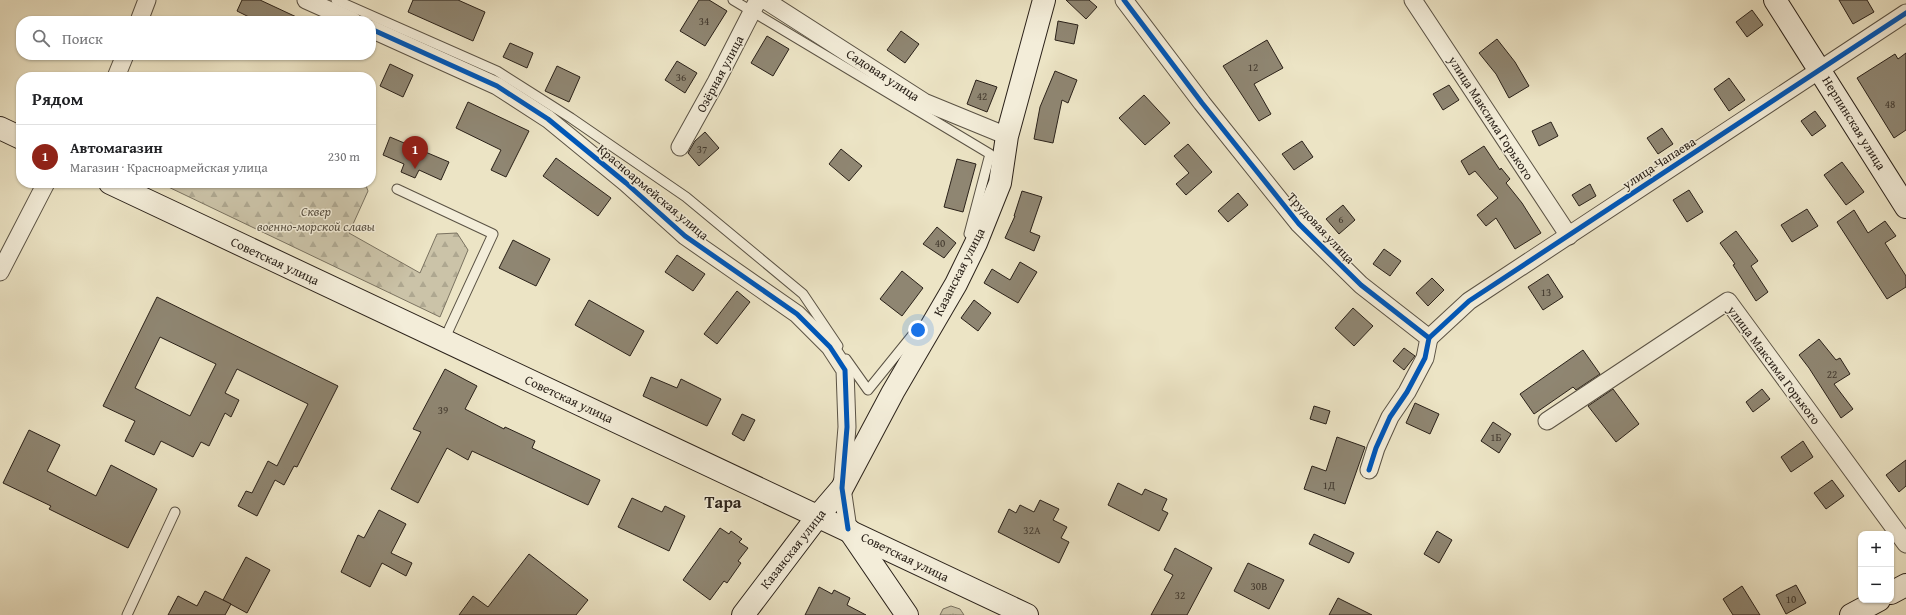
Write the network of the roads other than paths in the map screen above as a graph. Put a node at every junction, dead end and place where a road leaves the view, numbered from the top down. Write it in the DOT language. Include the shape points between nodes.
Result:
graph roads {
  1 [pos="147,0"];
  2 [pos="306,0"];
  3 [pos="336,0"];
  4 [pos="733,0"];
  5 [pos="765,0"];
  6 [pos="1044,0"];
  7 [pos="1124,0"];
  8 [pos="1413,0"];
  9 [pos="1775,0"];
  10 [pos="756,6"];
  11 [pos="1906,13"];
  12 [pos="141,16"];
  13 [pos="342,16"];
  14 [pos="372,16"];
  15 [pos="376,18"];
  16 [pos="376,31"];
  17 [pos="123,60"];
  18 [pos="1821,70"];
  19 [pos="118,72"];
  20 [pos="0,128"];
  21 [pos="16,136"];
  22 [pos="1007,136"];
  23 [pos="680,147"];
  24 [pos="43,188"];
  25 [pos="121,188"];
  26 [pos="397,189"];
  27 [pos="1906,207"];
  28 [pos="1569,236"];
  29 [pos="0,272"];
  30 [pos="950,275"];
  31 [pos="922,321"];
  32 [pos="1429,338"];
  33 [pos="444,340"];
  34 [pos="1547,421"];
  35 [pos="1369,470"];
  36 [pos="842,488"];
  37 [pos="175,512"];
  38 [pos="818,516"];
  39 [pos="848,530"];
  40 [pos="1906,544"];
  41 [pos="1906,585"];
  42 [pos="1894,591"];
  43 [pos="1873,603"];
  44 [pos="127,615"];
  45 [pos="743,615"];
  46 [pos="906,615"];
  47 [pos="1027,615"];
  48 [pos="1851,615"];
  1 -- 12 [label="street"];
  2 -- 13 [label="street"];
  3 -- 14 [label="lane"];
  4 -- 10 [label="lane"];
  5 -- 22 [label="street, Садовая улица" via="924,102"];
  6 -- 22 [label="main road, Казанская улица"];
  7 -- 32 [label="street, Трудовая улица" via="1299,224 1361,285"];
  8 -- 28 [label="street, улица Максима Горького"];
  9 -- 18 [label="main road, Нерпинская улица"];
  10 -- 23 [label="street, Озёрная улица"];
  10 -- 30 [label="lane" via="990,154 965,249"];
  11 -- 18 [label="street, улица Чапаева"];
  15 -- 31 [label="lane" via="497,71 686,197 803,294 868,390 915,334"];
  16 -- 36 [label="street, Красноармейская улица" via="497,86 548,119 685,236 766,291 830,347 845,370 847,427"];
  17 -- 19 [label="street"];
  18 -- 27 [label="main road, Нерпинская улица"];
  18 -- 28 [label="street, улица Чапаева"];
  20 -- 21 [label="main road"];
  22 -- 36 [label="main road, Казанская улица" via="1000,183 976,243 956,284 893,392"];
  24 -- 29 [label="street"];
  25 -- 33 [label="main road, Советская улица"];
  26 -- 33 [label="lane" via="493,234"];
  28 -- 32 [label="street, улица Чапаева" via="1469,302"];
  32 -- 35 [label="street" via="1425,358 1390,417"];
  33 -- 38 [label="main road, Советская улица"];
  34 -- 40 [label="street, улица Максима Горького" via="1728,302"];
  36 -- 38 [label="main road, Казанская улица"];
  36 -- 39 [label="street, Красноармейская улица"];
  37 -- 44 [label="lane"];
  38 -- 39 [label="main road, Советская улица"];
  38 -- 45 [label="main road, Казанская улица"];
  39 -- 46 [label="main road"];
  39 -- 47 [label="main road, Советская улица"];
  41 -- 42 [label="main road"];
  43 -- 48 [label="main road"];
}
